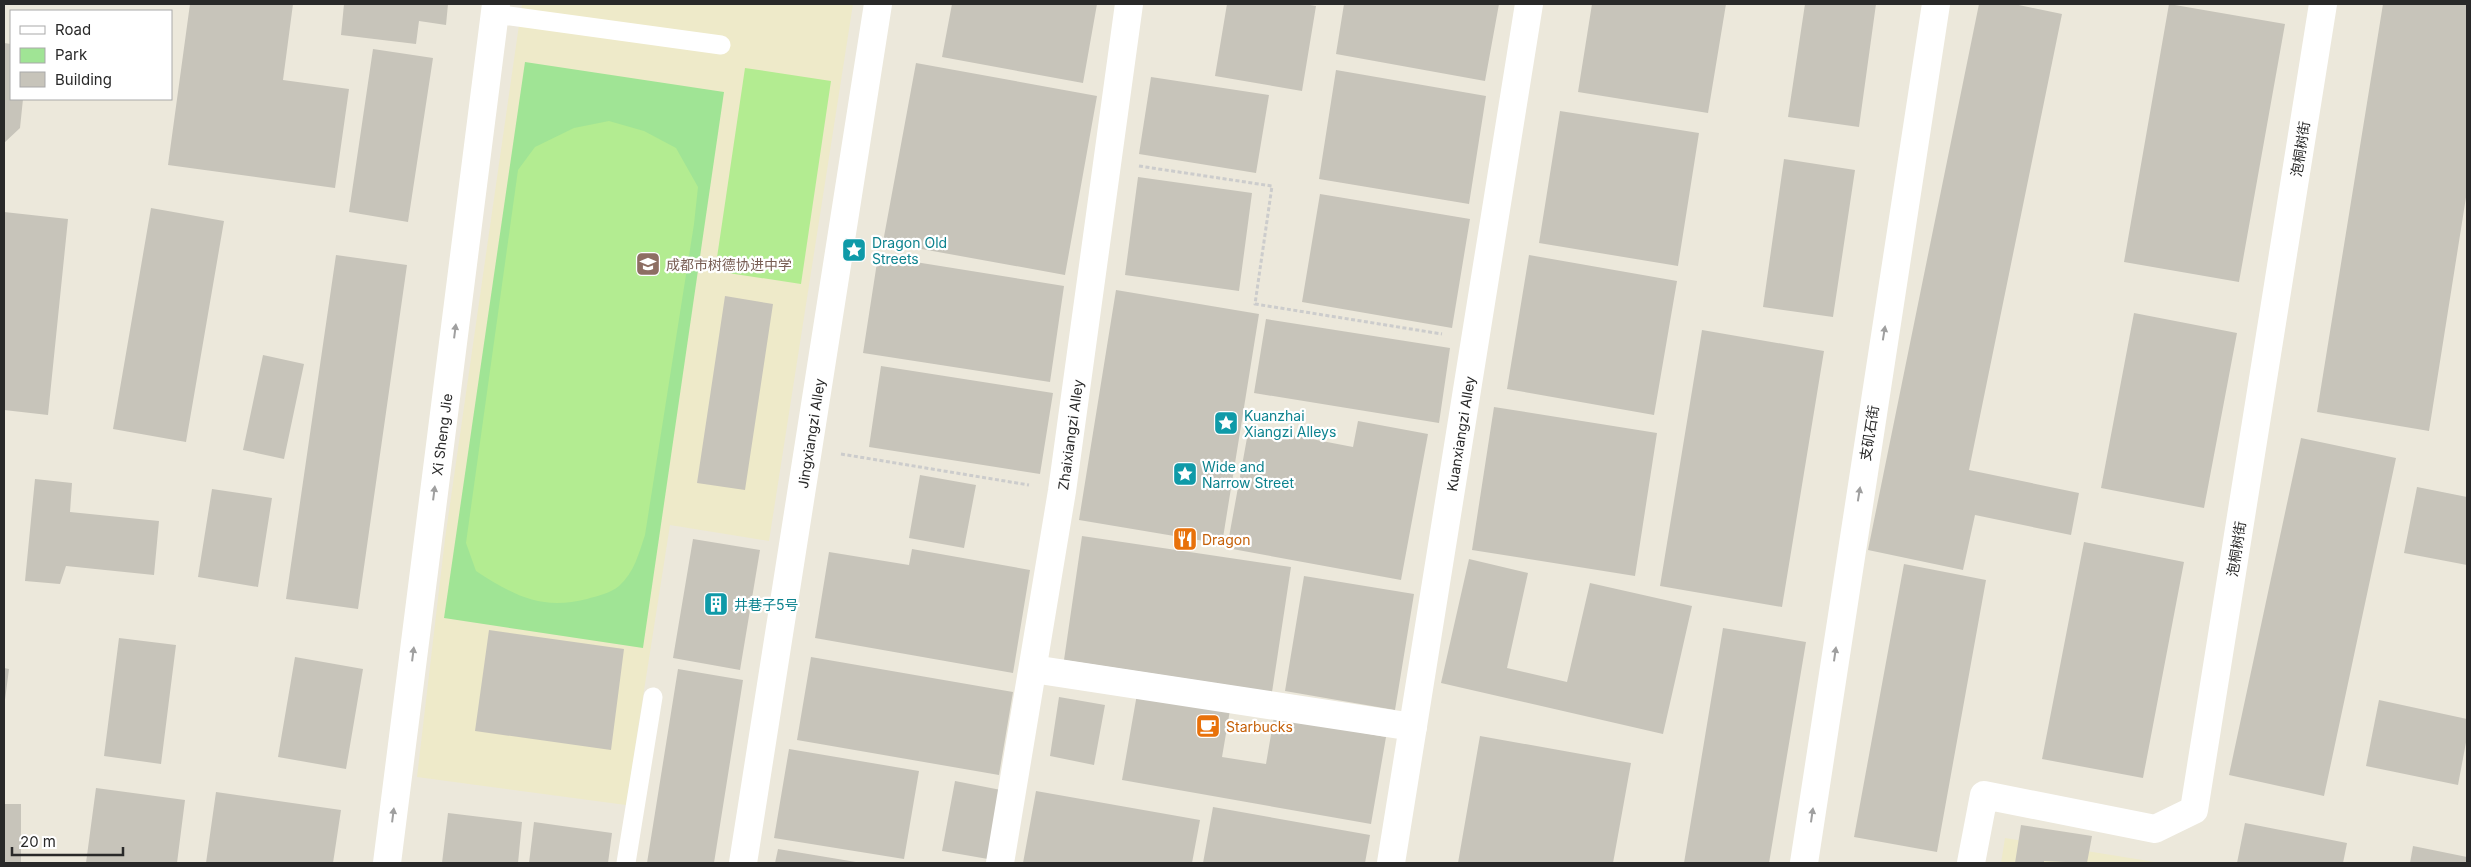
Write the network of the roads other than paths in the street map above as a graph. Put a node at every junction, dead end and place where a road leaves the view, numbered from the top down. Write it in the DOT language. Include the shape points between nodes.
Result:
graph roads {
  1 [pos="878,4"];
  2 [pos="1130,4"];
  3 [pos="1529,4"];
  4 [pos="1936,4"];
  5 [pos="2324,4"];
  6 [pos="496,9"];
  7 [pos="721,45"];
  8 [pos="1033,669"];
  9 [pos="653,697"];
  10 [pos="1412,727"];
  11 [pos="387,863"];
  12 [pos="626,863"];
  13 [pos="743,863"];
  14 [pos="1000,863"];
  15 [pos="1391,863"];
  16 [pos="1804,863"];
  17 [pos="1971,863"];
  1 -- 13 [label="street, Jingxiangzi Alley"];
  2 -- 8 [label="street, Zhaixiangzi Alley" via="1062,491"];
  3 -- 10 [label="street, Kuanxiangzi Alley"];
  16 -- 4 [label="street, 支矶石街, one-way"];
  5 -- 17 [label="street, 泡桐树街" via="2194,810 2155,829 1984,795"];
  6 -- 7 [label="lane"];
  11 -- 6 [label="street, Xi Sheng Jie, one-way"];
  8 -- 10 [label="street"];
  8 -- 14 [label="street, Zhaixiangzi Alley"];
  9 -- 12 [label="lane"];
  10 -- 15 [label="street, Kuanxiangzi Alley"];
}
